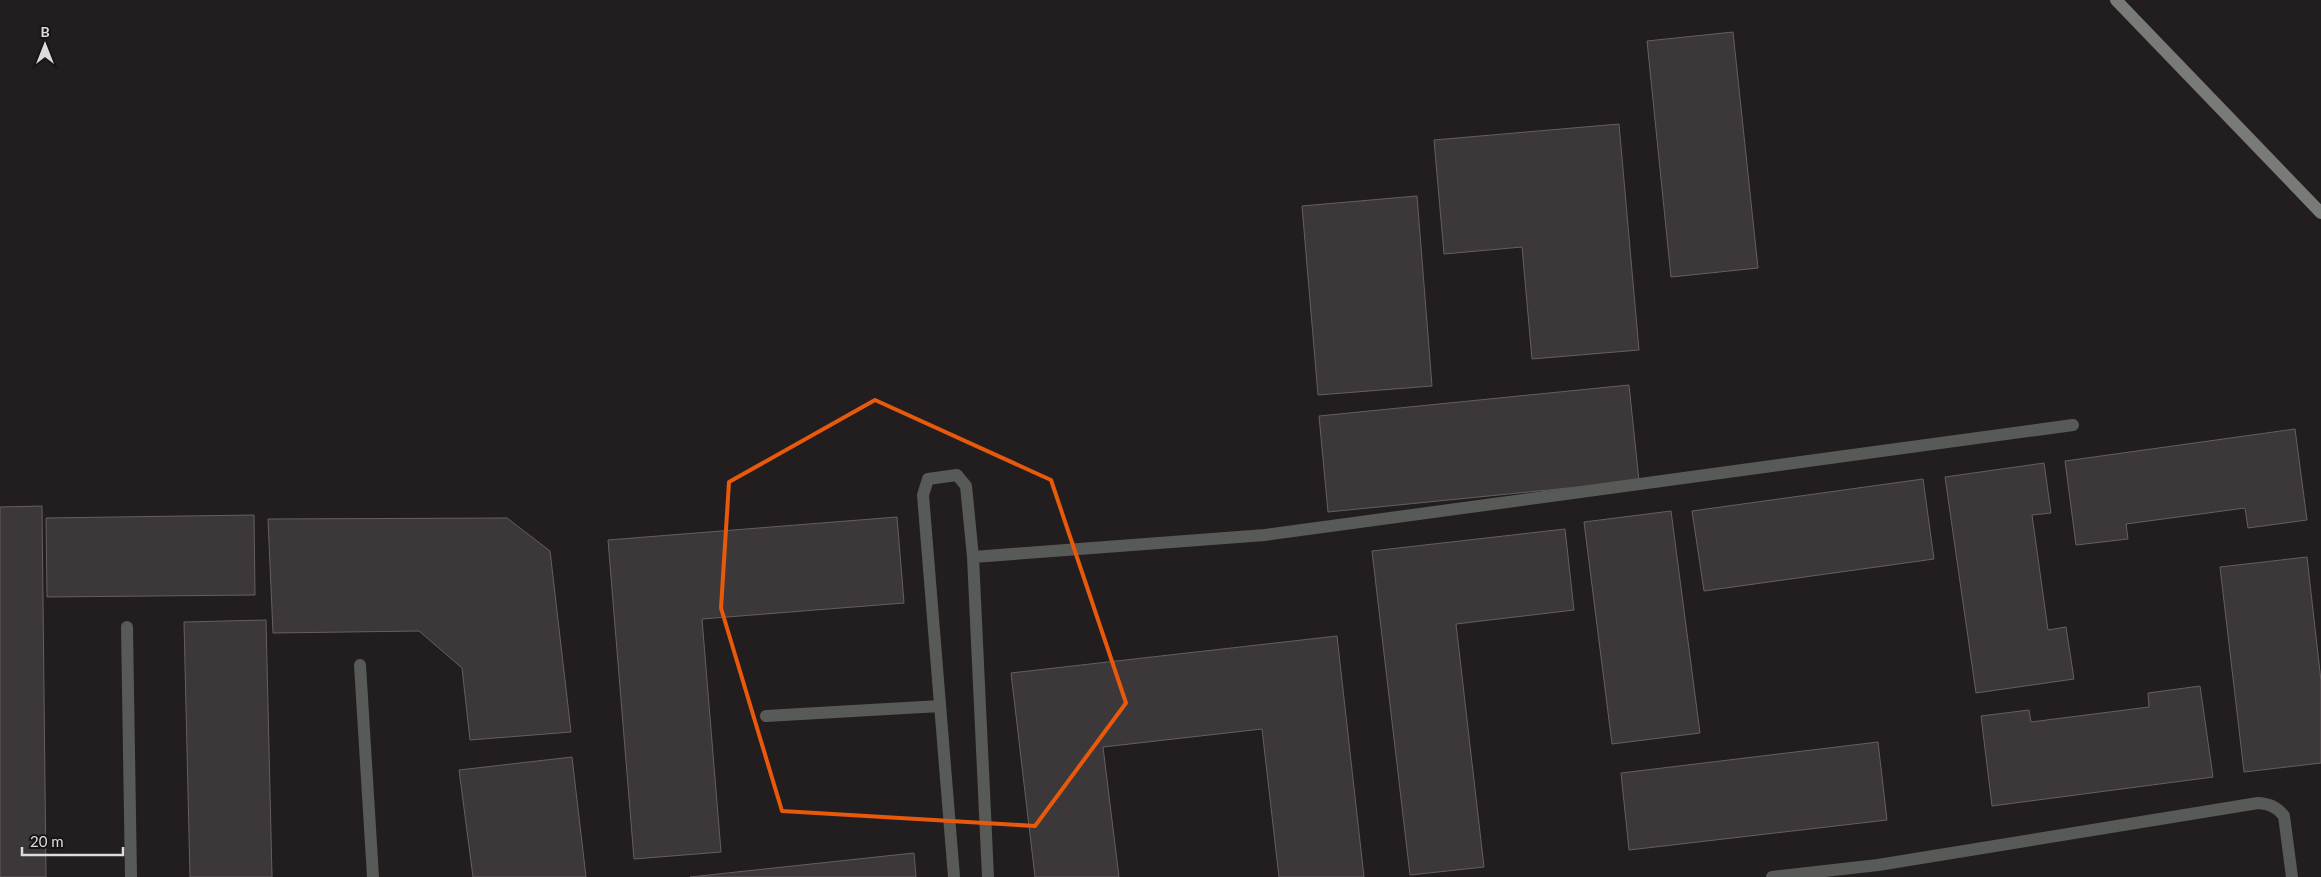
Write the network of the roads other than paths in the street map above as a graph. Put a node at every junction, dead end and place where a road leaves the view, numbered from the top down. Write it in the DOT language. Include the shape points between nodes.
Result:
graph roads {
  1 [pos="2116,0"];
  2 [pos="2321,213"];
  3 [pos="2073,425"];
  4 [pos="973,557"];
  5 [pos="127,627"];
  6 [pos="360,665"];
  7 [pos="940,706"];
  8 [pos="766,716"];
  9 [pos="1879,871"];
  10 [pos="131,877"];
  11 [pos="373,877"];
  12 [pos="954,877"];
  13 [pos="988,877"];
  14 [pos="1772,877"];
  15 [pos="2292,877"];
  1 -- 2 [label="street"];
  3 -- 4 [label="lane" via="1265,535"];
  4 -- 7 [label="lane" via="966,486 957,475 928,479 924,495"];
  4 -- 13 [label="lane"];
  5 -- 10 [label="lane"];
  6 -- 11 [label="lane"];
  7 -- 8 [label="lane"];
  7 -- 12 [label="lane"];
  9 -- 14 [label="lane"];
  9 -- 15 [label="lane" via="2258,803 2270,804 2284,816"];
}
